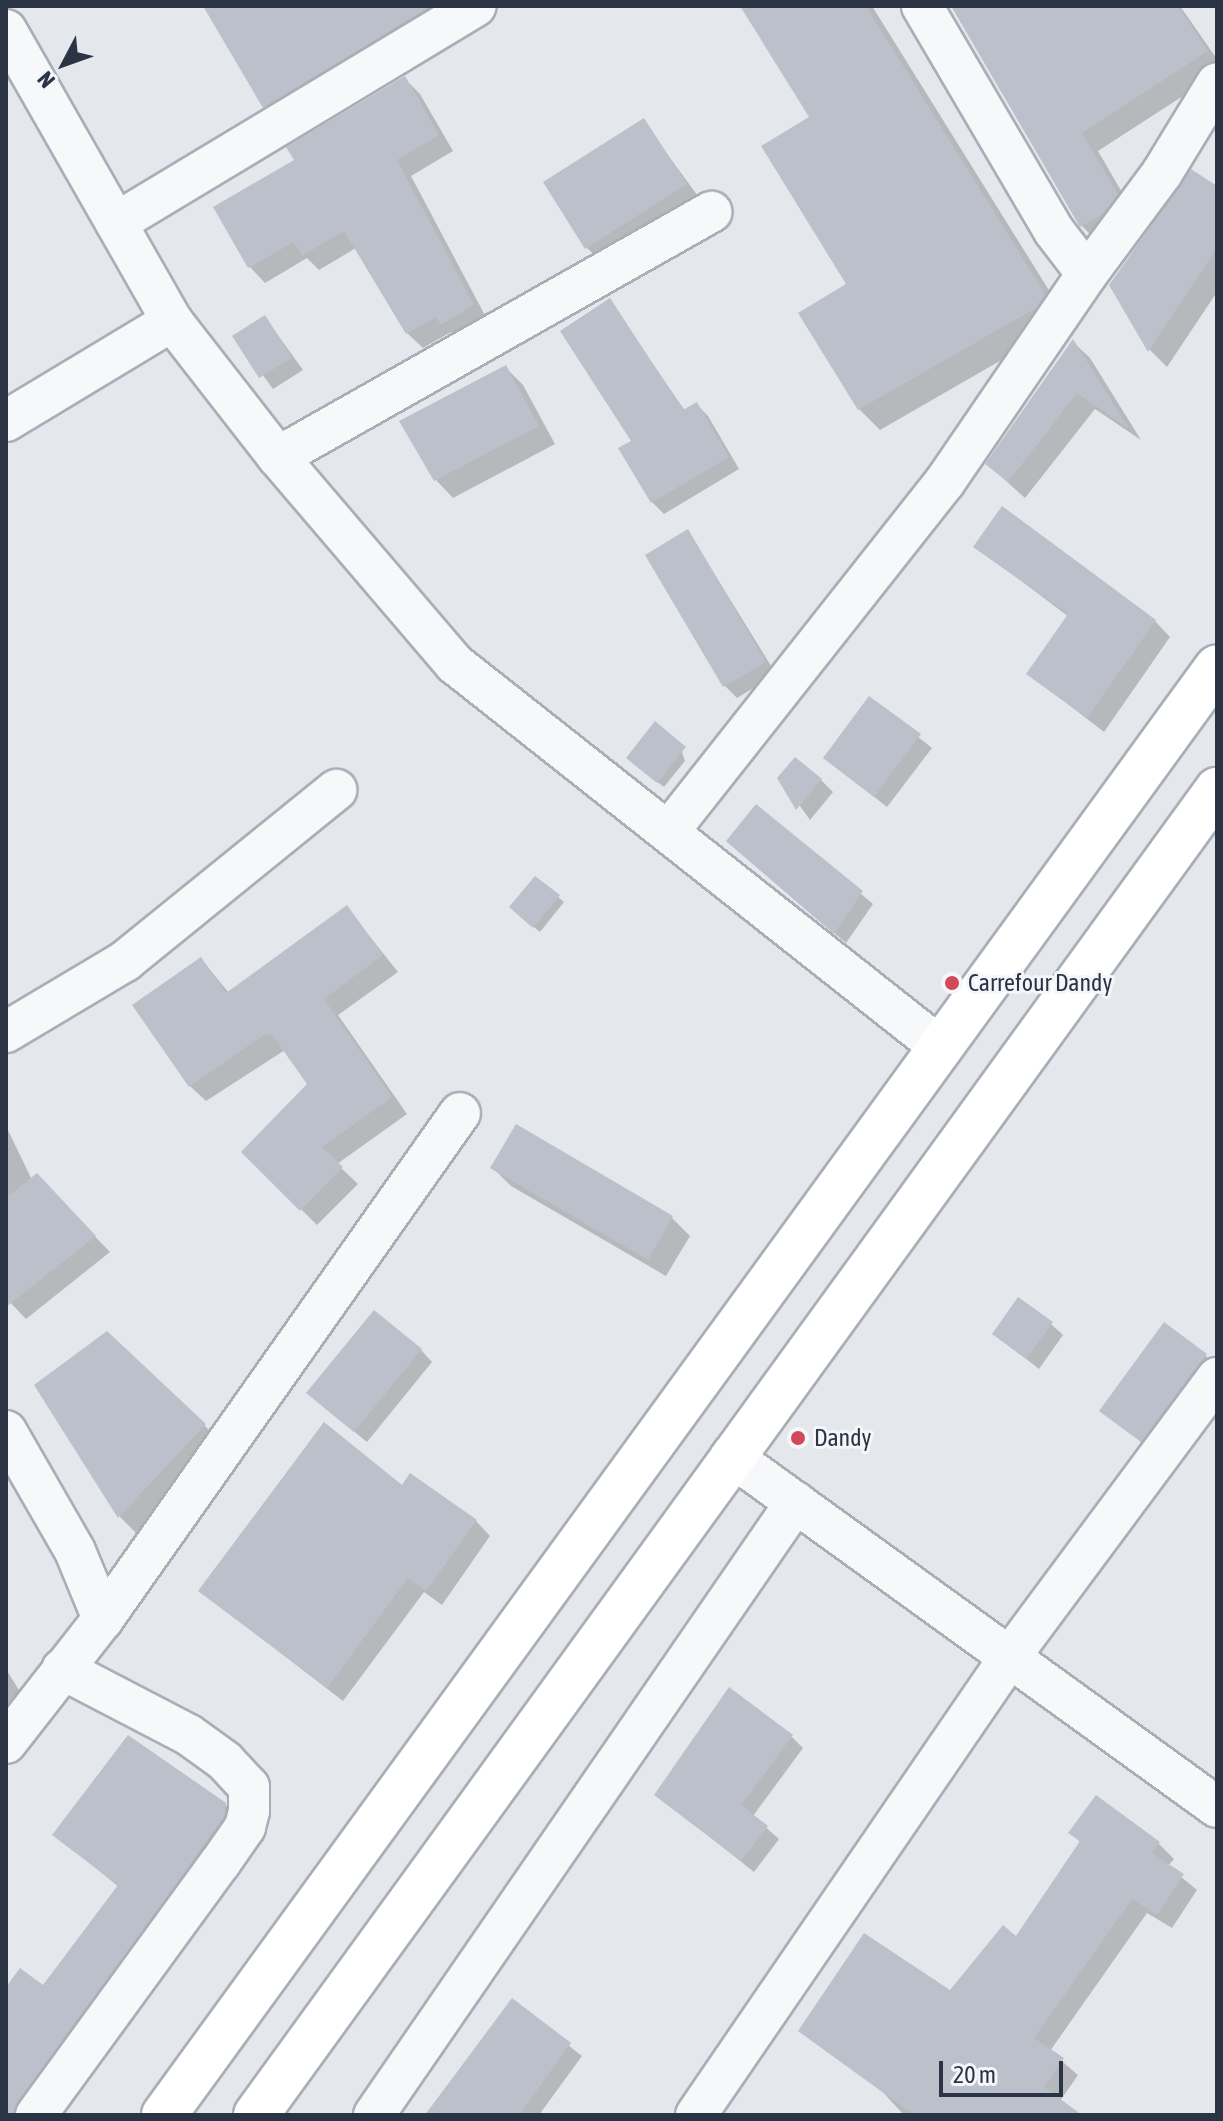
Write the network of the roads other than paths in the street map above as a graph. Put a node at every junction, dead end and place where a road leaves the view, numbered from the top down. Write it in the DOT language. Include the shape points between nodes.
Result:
graph roads {
  1 [pos="476,6"];
  2 [pos="922,6"];
  3 [pos="6,30"];
  4 [pos="1217,83"];
  5 [pos="711,212"];
  6 [pos="116,223"];
  7 [pos="1087,274"];
  8 [pos="172,321"];
  9 [pos="6,421"];
  10 [pos="278,457"];
  11 [pos="1217,667"];
  12 [pos="336,790"];
  13 [pos="1217,790"];
  14 [pos="669,831"];
  15 [pos="6,1032"];
  16 [pos="940,1047"];
  17 [pos="460,1113"];
  18 [pos="1217,1378"];
  19 [pos="6,1431"];
  20 [pos="731,1456"];
  21 [pos="796,1502"];
  22 [pos="103,1619"];
  23 [pos="1009,1658"];
  24 [pos="62,1669"];
  25 [pos="6,1743"];
  26 [pos="1217,1807"];
  27 [pos="36,2115"];
  28 [pos="164,2115"];
  29 [pos="256,2115"];
  30 [pos="374,2115"];
  31 [pos="696,2115"];
  1 -- 6 [label="street"];
  2 -- 7 [label="street" via="1054,231"];
  3 -- 6 [label="street"];
  4 -- 7 [label="street" via="1162,173"];
  5 -- 10 [label="street"];
  6 -- 8 [label="street"];
  7 -- 14 [label="street" via="944,483"];
  8 -- 9 [label="street"];
  8 -- 10 [label="street"];
  10 -- 14 [label="street" via="455,664"];
  11 -- 16 [label="main road"];
  12 -- 15 [label="street" via="125,961"];
  13 -- 20 [label="main road"];
  14 -- 16 [label="street"];
  16 -- 28 [label="main road"];
  17 -- 22 [label="street"];
  18 -- 23 [label="street"];
  19 -- 22 [label="street" via="75,1551"];
  20 -- 21 [label="street"];
  20 -- 29 [label="main road"];
  21 -- 23 [label="street"];
  21 -- 30 [label="street"];
  22 -- 24 [label="street"];
  23 -- 26 [label="street"];
  23 -- 31 [label="street"];
  24 -- 25 [label="street"];
  24 -- 27 [label="street" via="189,1735 225,1761 249,1787 249,1811 245,1827 220,1863"];
}
